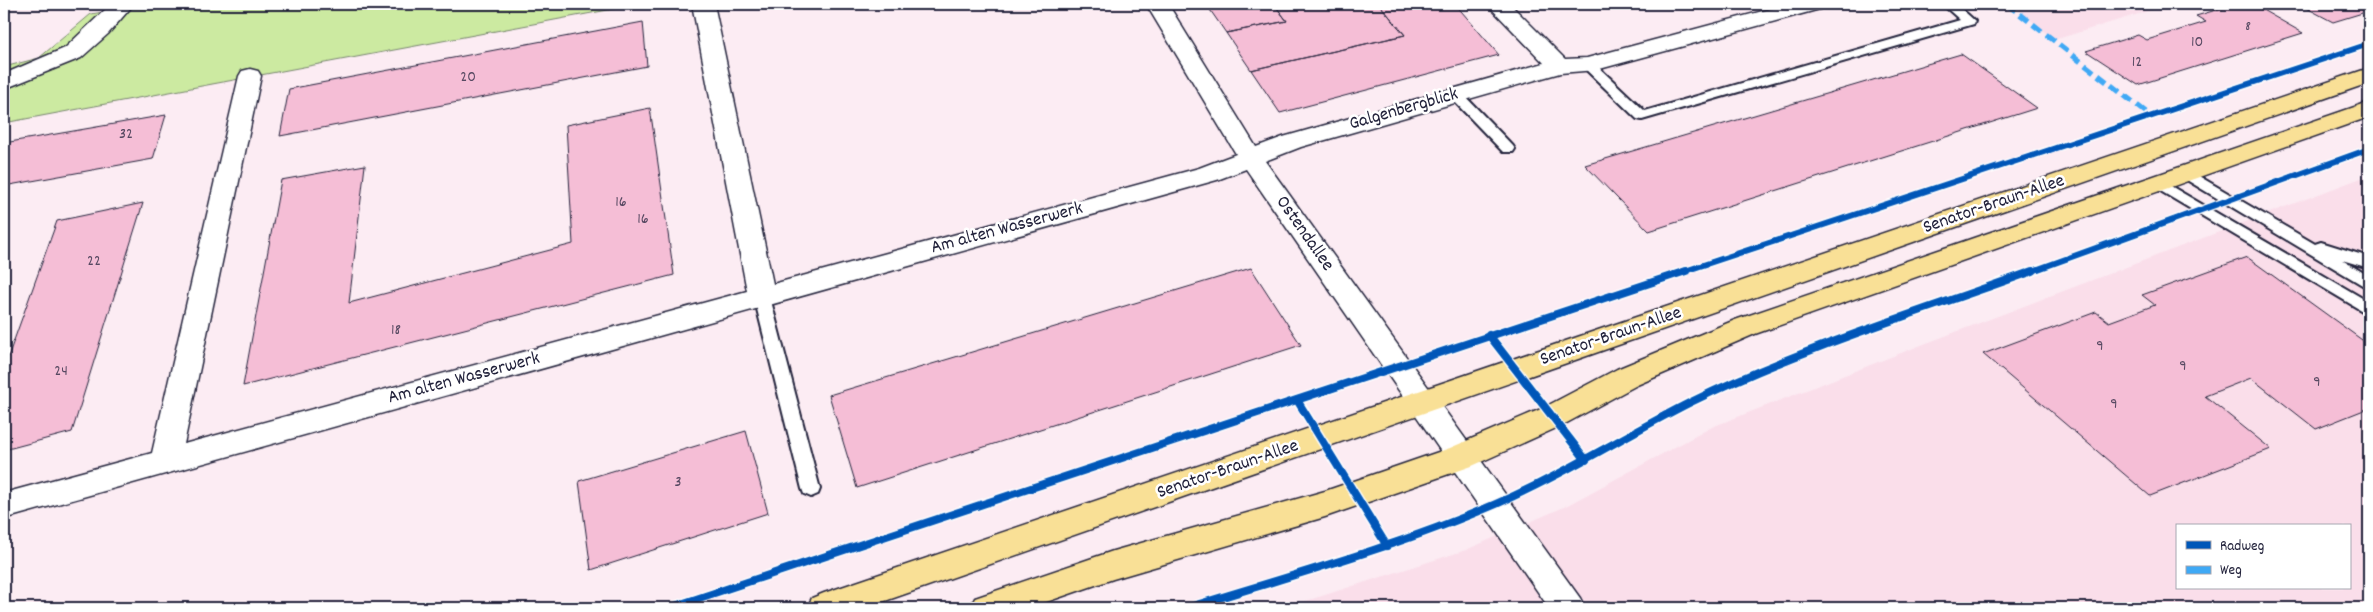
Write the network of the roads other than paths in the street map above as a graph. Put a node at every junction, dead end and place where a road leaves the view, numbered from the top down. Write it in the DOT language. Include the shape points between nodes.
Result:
graph roads {
  1 [pos="703,4"];
  2 [pos="1157,4"];
  3 [pos="1498,4"];
  4 [pos="1812,4"];
  5 [pos="1948,4"];
  6 [pos="120,7"];
  7 [pos="1588,65"];
  8 [pos="1559,66"];
  9 [pos="2369,75"];
  10 [pos="250,76"];
  11 [pos="4,82"];
  12 [pos="1456,95"];
  13 [pos="2369,109"];
  14 [pos="1508,150"];
  15 [pos="1250,157"];
  16 [pos="2185,173"];
  17 [pos="2157,183"];
  18 [pos="2300,241"];
  19 [pos="2369,262"];
  20 [pos="2369,283"];
  21 [pos="762,297"];
  22 [pos="2369,309"];
  23 [pos="1422,400"];
  24 [pos="1461,457"];
  25 [pos="165,461"];
  26 [pos="811,489"];
  27 [pos="4,506"];
  28 [pos="824,608"];
  29 [pos="987,608"];
  30 [pos="1568,608"];
  1 -- 21 [label="street"];
  2 -- 15 [label="street, Ostendallee"];
  3 -- 8 [label="street"];
  4 -- 7 [label="street, Galgenbergblick"];
  5 -- 7 [label="lane" via="1969,21 1642,116"];
  6 -- 11 [label="street" via="73,53"];
  7 -- 8 [label="street, Galgenbergblick"];
  8 -- 12 [label="street, Galgenbergblick"];
  9 -- 23 [label="main road, Senator-Braun-Allee"];
  10 -- 25 [label="street"];
  12 -- 14 [label="lane"];
  12 -- 15 [label="street, Galgenbergblick"];
  13 -- 16 [label="main road, Senator-Braun-Allee"];
  15 -- 21 [label="street, Am alten Wasserwerk" via="1208,174"];
  15 -- 23 [label="street, Ostendallee"];
  16 -- 17 [label="main road, Senator-Braun-Allee"];
  16 -- 18 [label="lane"];
  17 -- 22 [label="lane"];
  17 -- 24 [label="main road, Senator-Braun-Allee" via="1745,327 1627,377 1552,417"];
  18 -- 19 [label="lane"];
  18 -- 20 [label="lane"];
  21 -- 25 [label="street, Am alten Wasserwerk"];
  21 -- 26 [label="lane"];
  23 -- 24 [label="street, Ostendallee"];
  23 -- 28 [label="main road, Senator-Braun-Allee"];
  24 -- 29 [label="main road, Senator-Braun-Allee" via="1333,502 1113,565"];
  24 -- 30 [label="street, Ostendallee"];
  25 -- 27 [label="street, Am alten Wasserwerk"];
}
